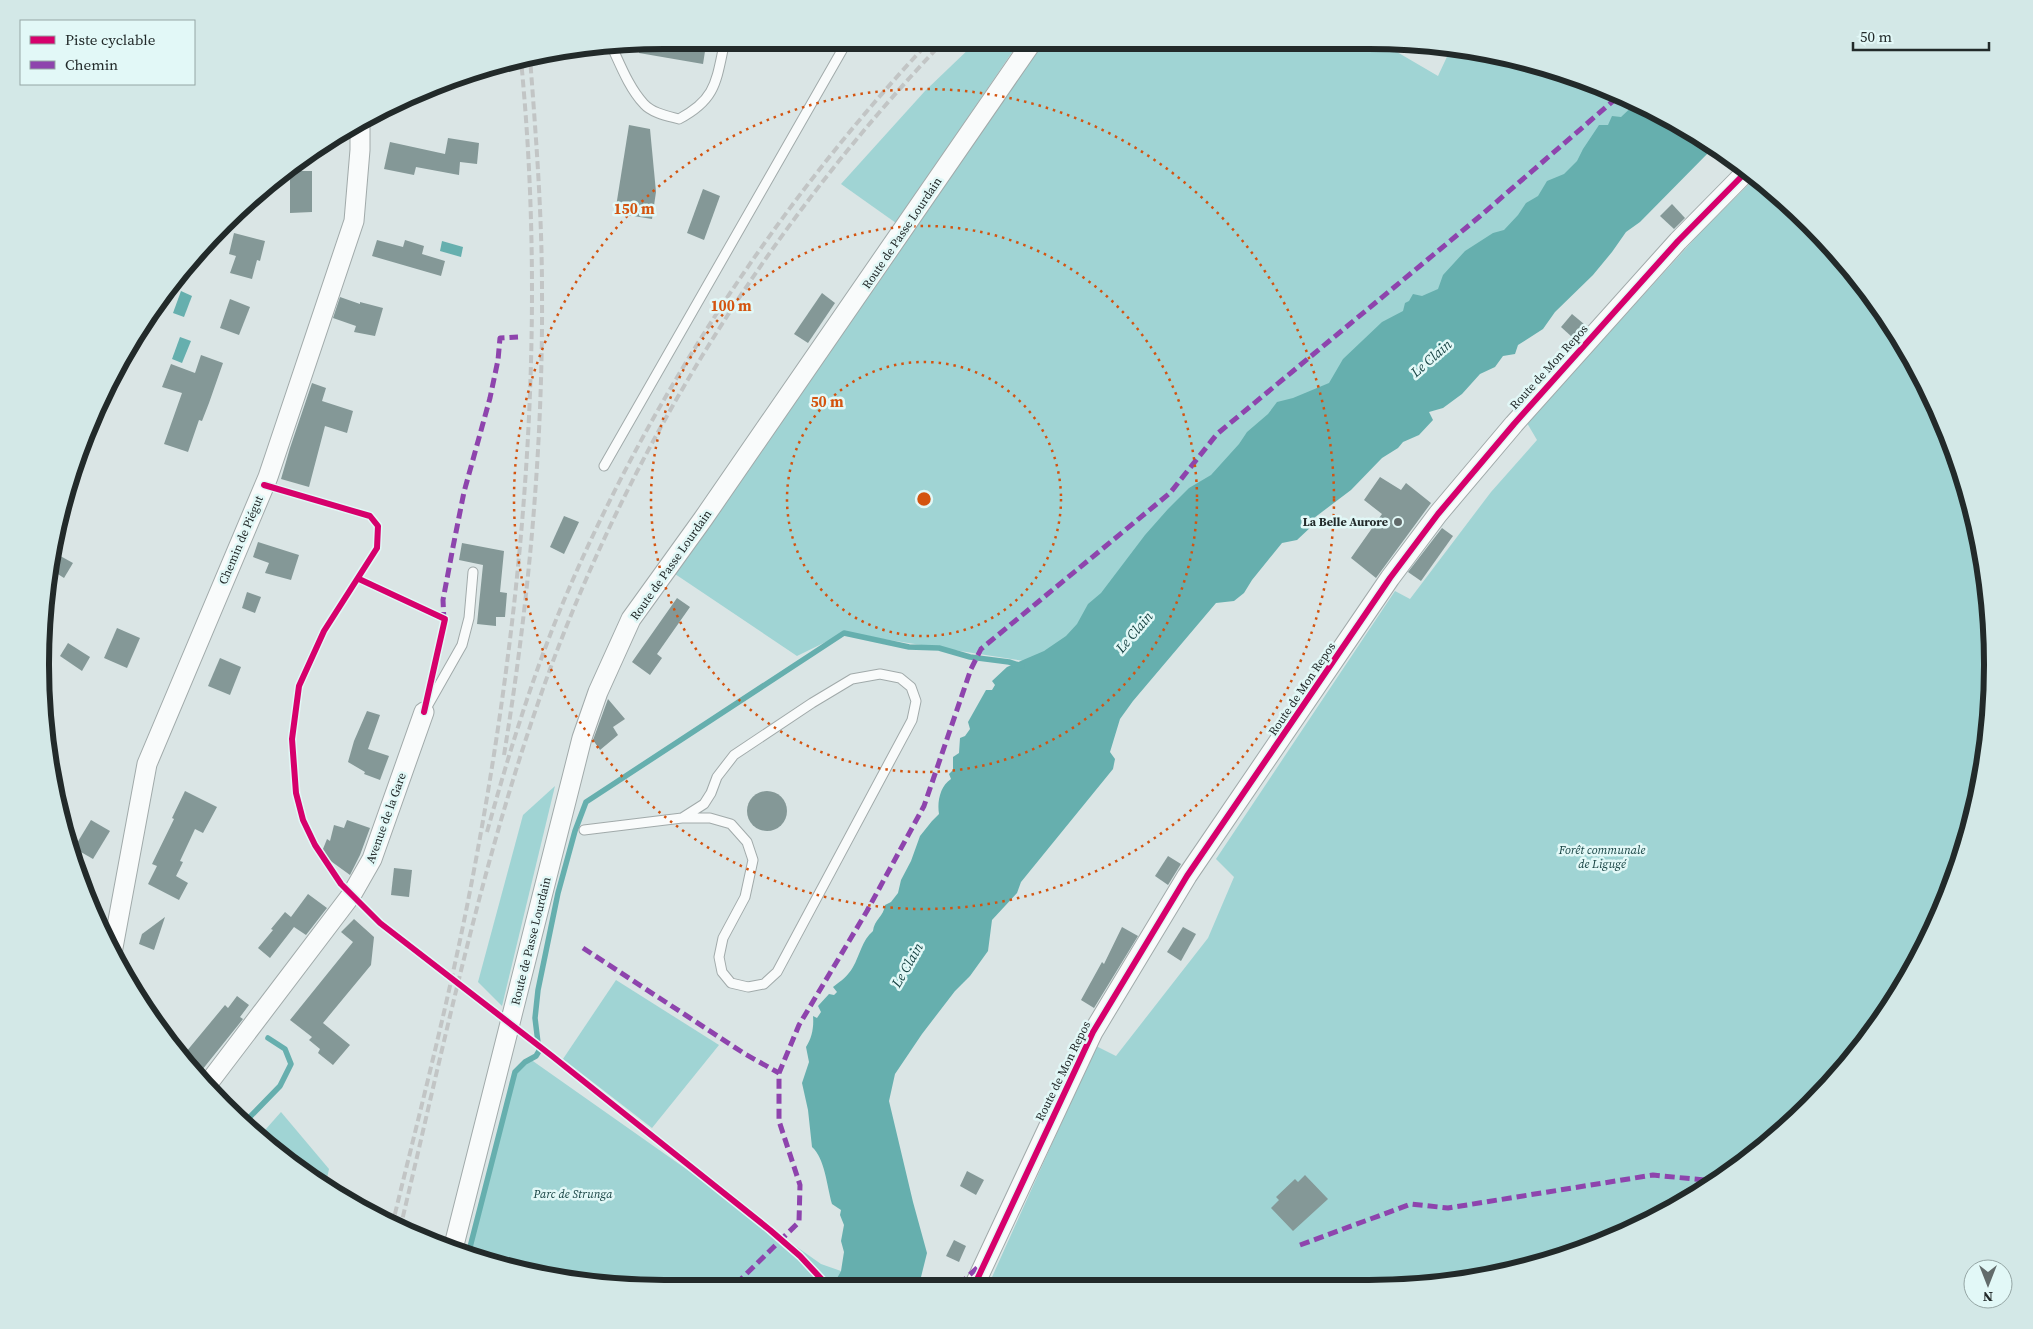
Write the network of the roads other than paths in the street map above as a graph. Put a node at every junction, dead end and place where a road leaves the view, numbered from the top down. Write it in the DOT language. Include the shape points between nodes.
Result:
graph roads {
  1 [pos="723,49"];
  2 [pos="843,49"];
  3 [pos="1027,49"];
  4 [pos="615,51"];
  5 [pos="360,129"];
  6 [pos="1742,176"];
  7 [pos="604,466"];
  8 [pos="473,572"];
  9 [pos="424,712"];
  10 [pos="682,818"];
  11 [pos="584,830"];
  12 [pos="114,941"];
  13 [pos="211,1080"];
  14 [pos="454,1243"];
  15 [pos="977,1280"];
  1 -- 4 [label="lane" via="710,97 679,119 663,115 644,104"];
  2 -- 7 [label="lane"];
  3 -- 14 [label="street, Route de Passe Lourdain" via="631,619 598,692 582,738"];
  5 -- 12 [label="street, Chemin de Piégut" via="354,221 268,477 147,764"];
  6 -- 15 [label="street, Route de Mon Repos" via="1678,241 1526,410 1438,514 1390,578 1187,876 1093,1032"];
  8 -- 9 [label="lane, Avenue de la Gare" via="469,618 462,645"];
  9 -- 13 [label="street, Avenue de la Gare" via="372,860 352,894"];
  10 -- 10 [label="lane" via="704,804 717,777 734,755 852,679 880,674 900,678 911,687 916,701 912,720 777,972 764,984 748,987 732,983 722,972 718,957 723,938 745,897 753,860 747,842 731,824 710,818"];
  10 -- 11 [label="lane"];
}
